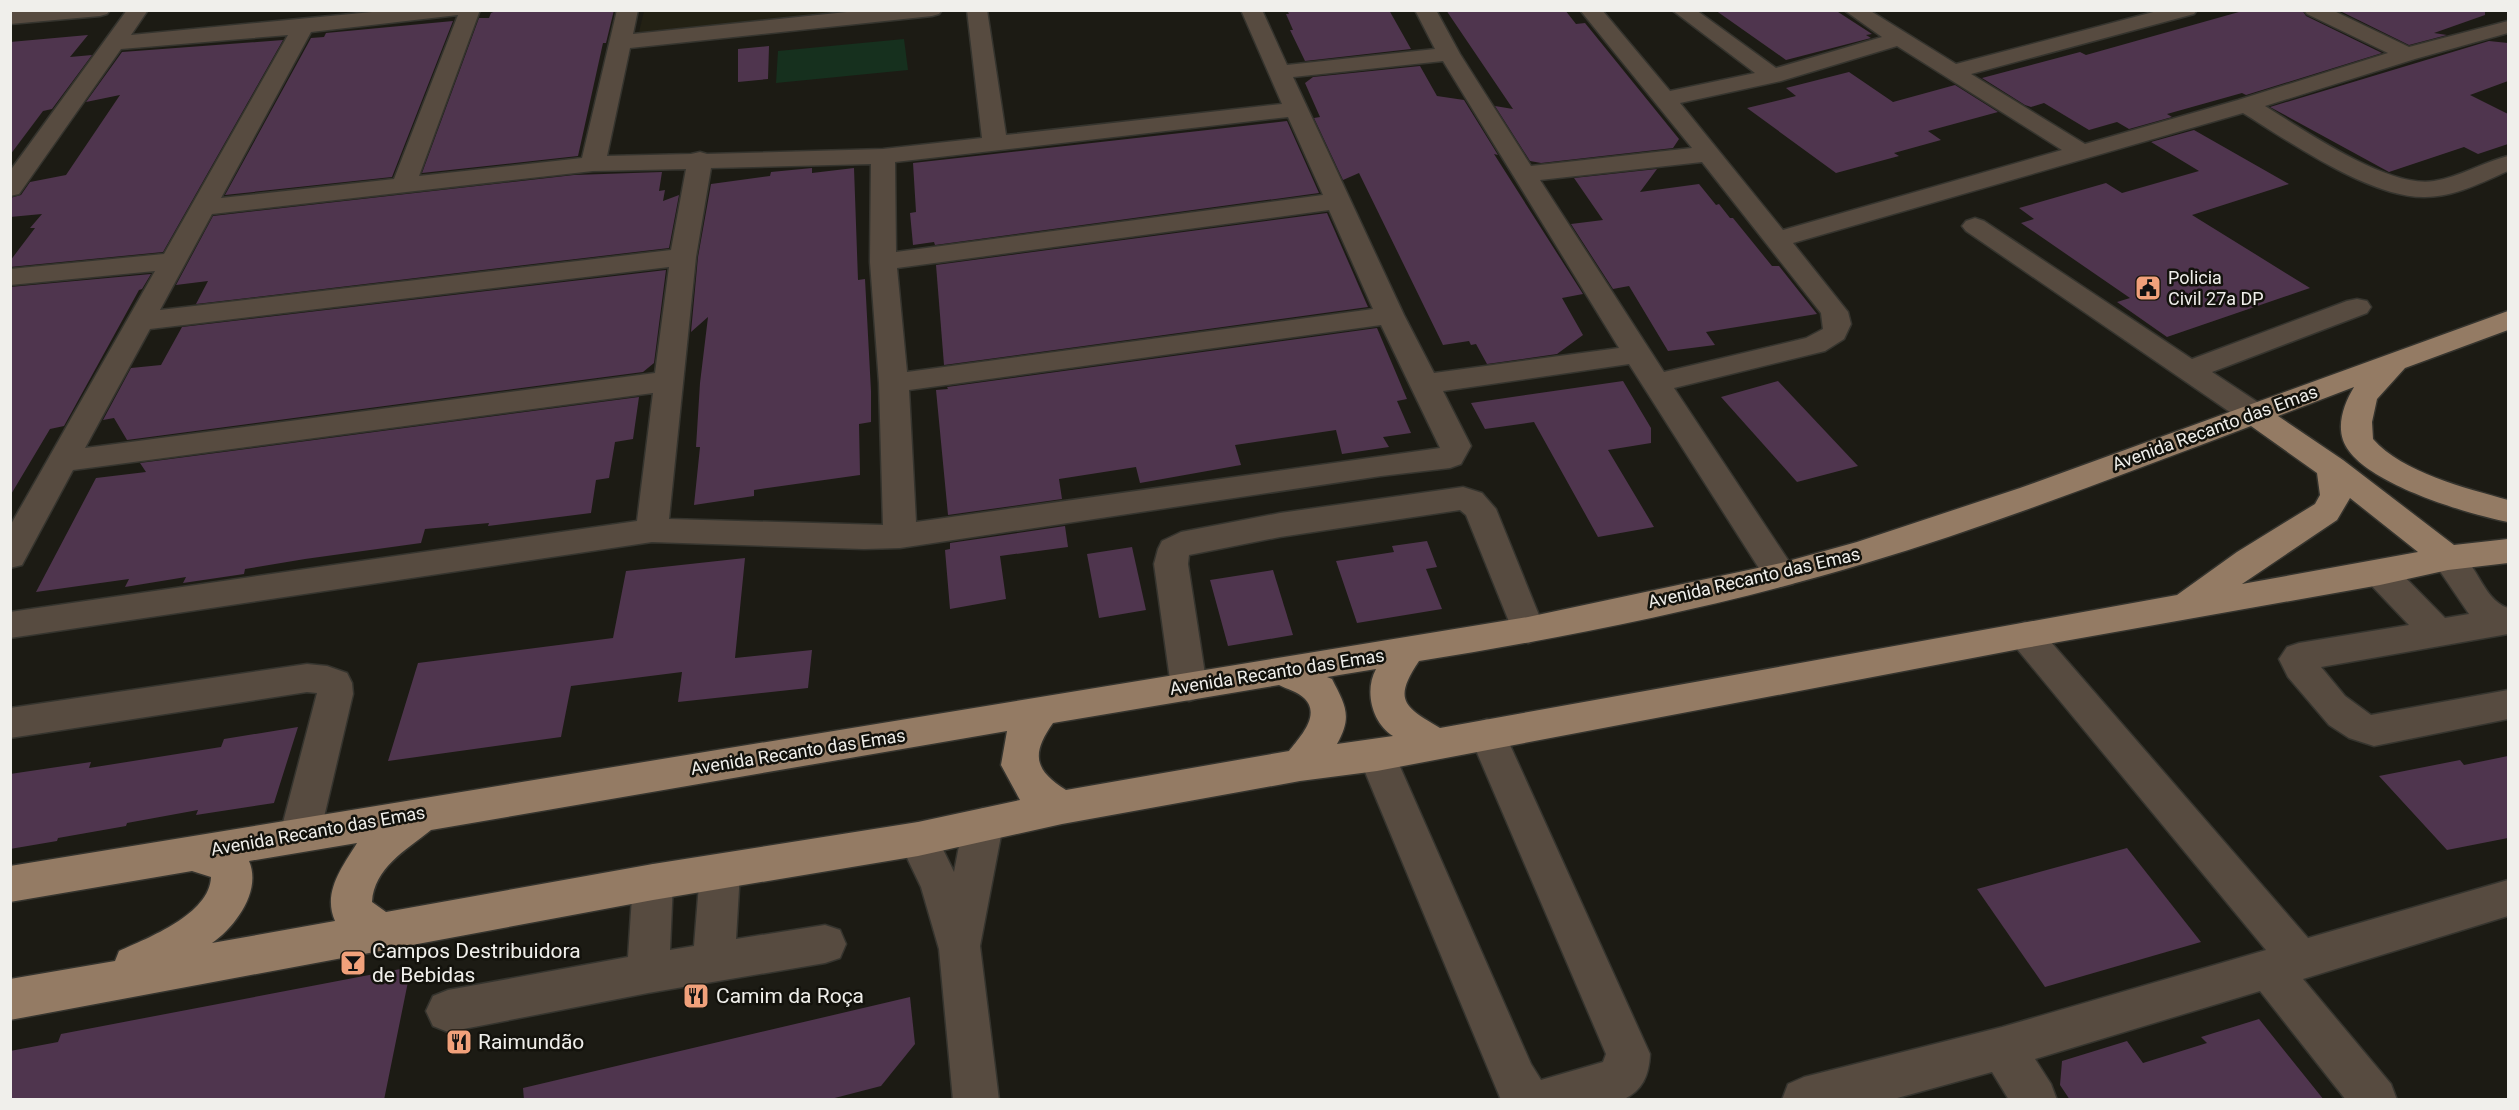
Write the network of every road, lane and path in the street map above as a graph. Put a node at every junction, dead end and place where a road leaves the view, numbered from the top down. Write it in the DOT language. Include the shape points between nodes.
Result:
graph roads {
  1 [pos="100,10"];
  2 [pos="138,10"];
  3 [pos="453,10"];
  4 [pos="470,10"];
  5 [pos="628,10"];
  6 [pos="932,10"];
  7 [pos="977,10"];
  8 [pos="1251,10"];
  9 [pos="1425,10"];
  10 [pos="1590,10"];
  11 [pos="1682,10"];
  12 [pos="1854,10"];
  13 [pos="2187,10"];
  14 [pos="2314,10"];
  15 [pos="2485,10"];
  16 [pos="10,18"];
  17 [pos="2508,21"];
  18 [pos="303,27"];
  19 [pos="2508,27"];
  20 [pos="1898,39"];
  21 [pos="623,42"];
  22 [pos="117,43"];
  23 [pos="1449,54"];
  24 [pos="2407,54"];
  25 [pos="1280,72"];
  26 [pos="1953,72"];
  27 [pos="1773,76"];
  28 [pos="1665,99"];
  29 [pos="2246,105"];
  30 [pos="1296,109"];
  31 [pos="995,143"];
  32 [pos="2081,152"];
  33 [pos="1706,154"];
  34 [pos="883,156"];
  35 [pos="700,159"];
  36 [pos="2508,163"];
  37 [pos="593,164"];
  38 [pos="1526,174"];
  39 [pos="405,184"];
  40 [pos="10,189"];
  41 [pos="1337,201"];
  42 [pos="204,207"];
  43 [pos="1975,226"];
  44 [pos="1776,240"];
  45 [pos="683,257"];
  46 [pos="172,261"];
  47 [pos="883,262"];
  48 [pos="10,277"];
  49 [pos="2357,307"];
  50 [pos="1390,315"];
  51 [pos="2508,320"];
  52 [pos="142,321"];
  53 [pos="1637,354"];
  54 [pos="2398,359"];
  55 [pos="2190,370"];
  56 [pos="669,381"];
  57 [pos="894,383"];
  58 [pos="1658,383"];
  59 [pos="1424,384"];
  60 [pos="2254,414"];
  61 [pos="64,460"];
  62 [pos="2332,468"];
  63 [pos="1269,481"];
  64 [pos="2508,511"];
  65 [pos="1280,525"];
  66 [pos="651,530"];
  67 [pos="900,536"];
  68 [pos="2508,550"];
  69 [pos="10,556"];
  70 [pos="2448,558"];
  71 [pos="2380,573"];
  72 [pos="1781,575"];
  73 [pos="2168,612"];
  74 [pos="2504,621"];
  75 [pos="10,625"];
  76 [pos="1528,630"];
  77 [pos="2439,634"];
  78 [pos="2025,635"];
  79 [pos="1407,651"];
  80 [pos="1283,670"];
  81 [pos="1189,687"];
  82 [pos="2508,705"];
  83 [pos="1041,712"];
  84 [pos="10,723"];
  85 [pos="1487,734"];
  86 [pos="1434,743"];
  87 [pos="1377,754"];
  88 [pos="1300,765"];
  89 [pos="1062,807"];
  90 [pos="423,814"];
  91 [pos="983,825"];
  92 [pos="300,834"];
  93 [pos="918,839"];
  94 [pos="188,853"];
  95 [pos="720,872"];
  96 [pos="653,882"];
  97 [pos="10,884"];
  98 [pos="2508,898"];
  99 [pos="381,932"];
  100 [pos="825,944"];
  101 [pos="960,949"];
  102 [pos="714,962"];
  103 [pos="2285,965"];
  104 [pos="648,973"];
  105 [pos="91,985"];
  106 [pos="10,1000"];
  107 [pos="448,1011"];
  108 [pos="2001,1048"];
  109 [pos="976,1100"];
  110 [pos="1533,1100"];
  111 [pos="1547,1100"];
  112 [pos="1804,1100"];
  113 [pos="2035,1100"];
  114 [pos="2375,1100"];
  1 -- 16 [label="street"];
  2 -- 22 [label="street"];
  3 -- 18 [label="street"];
  4 -- 39 [label="street"];
  5 -- 21 [label="street"];
  6 -- 21 [label="street"];
  7 -- 31 [label="street"];
  8 -- 25 [label="street"];
  9 -- 23 [label="street"];
  10 -- 28 [label="street"];
  11 -- 27 [label="street"];
  12 -- 20 [label="street"];
  13 -- 26 [label="street"];
  14 -- 24 [label="street"];
  15 -- 17 [label="street"];
  18 -- 22 [label="street"];
  18 -- 42 [label="street"];
  19 -- 24 [label="street"];
  20 -- 26 [label="street"];
  20 -- 27 [label="street"];
  21 -- 37 [label="street"];
  22 -- 40 [label="street"];
  23 -- 25 [label="street"];
  23 -- 38 [label="street"];
  24 -- 29 [label="street"];
  25 -- 30 [label="street"];
  26 -- 32 [label="street"];
  27 -- 28 [label="street"];
  28 -- 33 [label="street"];
  29 -- 32 [label="street"];
  29 -- 36 [label="street" via="2376,178 2409,190 2438,189"];
  30 -- 31 [label="street"];
  30 -- 41 [label="street"];
  31 -- 34 [label="street"];
  32 -- 44 [label="street"];
  33 -- 38 [label="street"];
  33 -- 44 [label="street"];
  34 -- 35 [label="street"];
  34 -- 47 [label="street"];
  35 -- 37 [label="street"];
  35 -- 45 [label="street"];
  37 -- 39 [label="street"];
  38 -- 53 [label="street"];
  39 -- 42 [label="street"];
  41 -- 47 [label="street"];
  41 -- 50 [label="street"];
  42 -- 46 [label="street"];
  43 -- 55 [label="street"];
  44 -- 58 [label="street" via="1834,312 1836,331 1815,345"];
  45 -- 52 [label="street"];
  45 -- 56 [label="street"];
  46 -- 48 [label="street"];
  46 -- 52 [label="street"];
  47 -- 57 [label="street"];
  49 -- 55 [label="street"];
  50 -- 57 [label="street"];
  50 -- 59 [label="street"];
  51 -- 54 [label="main road, Avenida Recanto das Emas"];
  52 -- 61 [label="street"];
  53 -- 58 [label="street"];
  53 -- 59 [label="street"];
  54 -- 60 [label="main road, Avenida Recanto das Emas"];
  54 -- 64 [label="main road" via="2362,398 2356,430 2360,444 2375,459 2413,480"];
  55 -- 60 [label="street"];
  56 -- 61 [label="street"];
  56 -- 66 [label="street"];
  57 -- 67 [label="street"];
  58 -- 72 [label="street"];
  59 -- 63 [label="street" via="1456,446 1450,457"];
  60 -- 62 [label="main road"];
  60 -- 72 [label="main road, Avenida Recanto das Emas" via="1967,518"];
  61 -- 69 [label="street"];
  62 -- 70 [label="main road"];
  62 -- 73 [label="main road" via="2336,495 2326,512 2203,596"];
  63 -- 65 [label="street"];
  63 -- 67 [label="street"];
  65 -- 76 [label="street" via="1463,498 1471,501 1480,509"];
  65 -- 81 [label="street" via="1181,544 1174,549 1171,564"];
  66 -- 67 [label="street"];
  66 -- 75 [label="street"];
  68 -- 70 [label="main road"];
  70 -- 71 [label="main road"];
  70 -- 74 [label="street" via="2482,607"];
  71 -- 73 [label="main road"];
  71 -- 77 [label="street"];
  72 -- 76 [label="main road, Avenida Recanto das Emas"];
  73 -- 78 [label="main road"];
  74 -- 77 [label="street"];
  76 -- 79 [label="main road, Avenida Recanto das Emas"];
  77 -- 82 [label="street" via="2297,659 2348,722 2363,729 2374,731"];
  78 -- 85 [label="main road"];
  78 -- 103 [label="street"];
  79 -- 80 [label="main road, Avenida Recanto das Emas"];
  79 -- 86 [label="main road" via="1389,677 1387,699 1396,720"];
  80 -- 81 [label="main road, Avenida Recanto das Emas"];
  80 -- 88 [label="main road" via="1319,689 1329,711 1325,732"];
  81 -- 83 [label="main road, Avenida Recanto das Emas"];
  83 -- 89 [label="main road" via="1023,736 1020,765 1034,790"];
  83 -- 90 [label="main road, Avenida Recanto das Emas"];
  84 -- 92 [label="street" via="307,678 327,680 334,683 335,694"];
  85 -- 86 [label="main road"];
  85 -- 111 [label="street" via="1628,1054 1627,1069 1616,1080"];
  86 -- 87 [label="main road"];
  87 -- 88 [label="main road"];
  87 -- 110 [label="street" via="1515,1080 1522,1094"];
  88 -- 89 [label="main road"];
  89 -- 91 [label="main road"];
  90 -- 92 [label="main road, Avenida Recanto das Emas"];
  90 -- 99 [label="main road" via="372,854 353,885 351,911"];
  91 -- 93 [label="main road"];
  91 -- 101 [label="street"];
  92 -- 94 [label="main road, Avenida Recanto das Emas"];
  93 -- 95 [label="main road"];
  93 -- 101 [label="street" via="941,887"];
  94 -- 97 [label="main road, Avenida Recanto das Emas"];
  94 -- 105 [label="main road" via="231,865 231,891 213,919 175,946"];
  95 -- 96 [label="main road"];
  95 -- 102 [label="street"];
  96 -- 99 [label="main road"];
  96 -- 104 [label="street"];
  98 -- 103 [label="street"];
  99 -- 105 [label="main road"];
  100 -- 102 [label="street"];
  101 -- 109 [label="street"];
  102 -- 104 [label="street"];
  103 -- 108 [label="street"];
  103 -- 114 [label="street"];
  104 -- 107 [label="street"];
  105 -- 106 [label="main road"];
  108 -- 112 [label="street"];
  108 -- 113 [label="street"];
}
